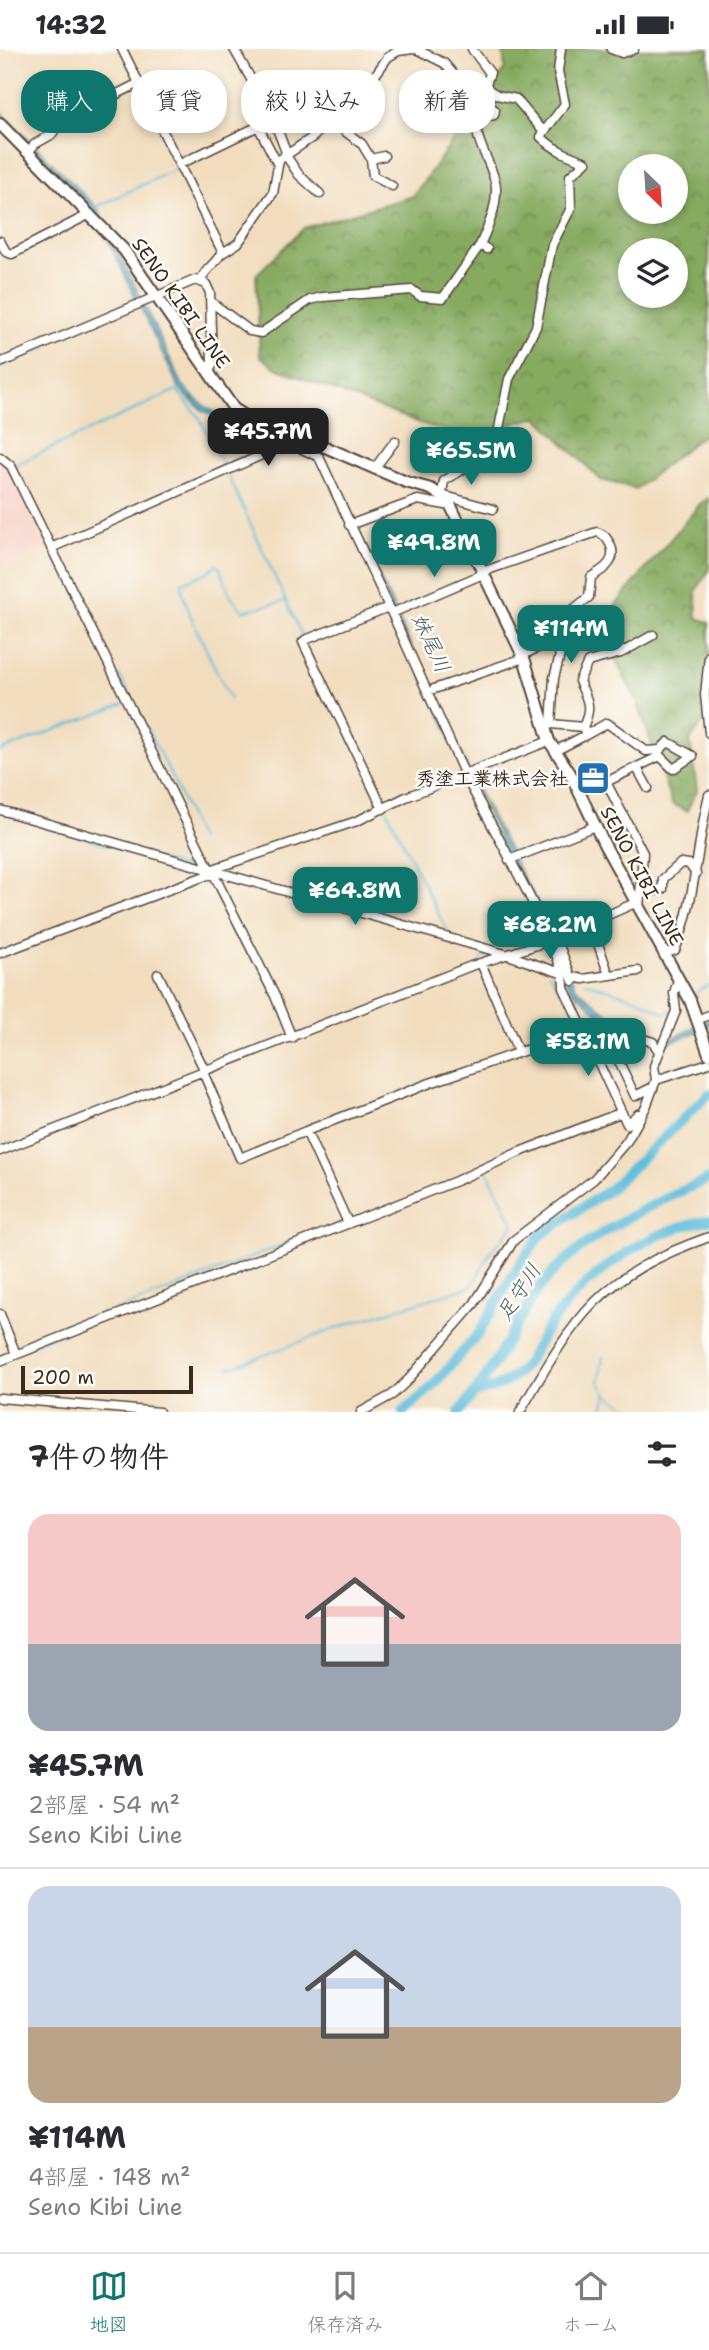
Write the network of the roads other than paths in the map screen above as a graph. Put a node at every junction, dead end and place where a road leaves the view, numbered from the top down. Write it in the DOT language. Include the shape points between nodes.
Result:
graph roads {
  1 [pos="122,49"];
  2 [pos="234,49"];
  3 [pos="415,49"];
  4 [pos="472,49"];
  5 [pos="561,49"];
  6 [pos="611,49"];
  7 [pos="634,49"];
  8 [pos="132,70"];
  9 [pos="245,70"];
  10 [pos="379,70"];
  11 [pos="131,87"];
  12 [pos="0,124"];
  13 [pos="544,132"];
  14 [pos="164,133"];
  15 [pos="249,133"];
  16 [pos="262,133"];
  17 [pos="277,133"];
  18 [pos="317,133"];
  19 [pos="347,133"];
  20 [pos="31,148"];
  21 [pos="285,153"];
  22 [pos="384,156"];
  23 [pos="371,159"];
  24 [pos="277,163"];
  25 [pos="181,166"];
  26 [pos="392,186"];
  27 [pos="320,194"];
  28 [pos="89,214"];
  29 [pos="0,241"];
  30 [pos="3,253"];
  31 [pos="221,254"];
  32 [pos="201,280"];
  33 [pos="156,296"];
  34 [pos="211,302"];
  35 [pos="0,363"];
  36 [pos="209,372"];
  37 [pos="291,438"];
  38 [pos="395,442"];
  39 [pos="0,457"];
  40 [pos="374,469"];
  41 [pos="446,498"];
  42 [pos="493,509"];
  43 [pos="351,524"];
  44 [pos="53,547"];
  45 [pos="483,573"];
  46 [pos="392,611"];
  47 [pos="653,635"];
  48 [pos="553,640"];
  49 [pos="709,656"];
  50 [pos="523,657"];
  51 [pos="434,689"];
  52 [pos="548,726"];
  53 [pos="584,731"];
  54 [pos="709,733"];
  55 [pos="552,746"];
  56 [pos="637,768"];
  57 [pos="467,774"];
  58 [pos="606,782"];
  59 [pos="575,784"];
  60 [pos="648,789"];
  61 [pos="709,795"];
  62 [pos="385,808"];
  63 [pos="0,810"];
  64 [pos="595,826"];
  65 [pos="512,858"];
  66 [pos="211,872"];
  67 [pos="696,874"];
  68 [pos="642,893"];
  69 [pos="637,906"];
  70 [pos="591,924"];
  71 [pos="553,940"];
  72 [pos="0,953"];
  73 [pos="663,954"];
  74 [pos="501,955"];
  75 [pos="481,963"];
  76 [pos="638,971"];
  77 [pos="158,974"];
  78 [pos="609,975"];
  79 [pos="568,978"];
  80 [pos="678,980"];
  81 [pos="703,1022"];
  82 [pos="582,1031"];
  83 [pos="621,1032"];
  84 [pos="291,1036"];
  85 [pos="661,1045"];
  86 [pos="613,1049"];
  87 [pos="518,1050"];
  88 [pos="709,1054"];
  89 [pos="709,1063"];
  90 [pos="204,1070"];
  91 [pos="654,1084"];
  92 [pos="649,1101"];
  93 [pos="620,1113"];
  94 [pos="306,1131"];
  95 [pos="0,1151"];
  96 [pos="347,1221"];
  97 [pos="709,1237"];
  98 [pos="0,1314"];
  99 [pos="14,1352"];
  100 [pos="0,1361"];
  101 [pos="0,1398"];
  102 [pos="159,1412"];
  103 [pos="361,1412"];
  104 [pos="520,1412"];
  1 -- 8 [label="street"];
  2 -- 9 [label="street"];
  3 -- 10 [label="street" via="398,51"];
  3 -- 34 [label="street" via="444,63 495,110 494,115 476,123 496,188 484,247 443,298 420,296 412,290 323,297 310,300 275,326 256,333"];
  4 -- 13 [label="street" via="490,73 485,87 516,99"];
  5 -- 13 [label="street" via="558,71 565,104"];
  6 -- 7 [label="street" via="622,53"];
  11 -- 20 [label="street" via="60,123"];
  12 -- 20 [label="main road, SENO KIBI LINE"];
  13 -- 41 [label="street" via="541,137 545,141 586,162 570,176 571,208 552,245 536,327 509,379 497,439 487,454 444,481"];
  14 -- 25 [label="street"];
  15 -- 25 [label="street"];
  16 -- 24 [label="street"];
  17 -- 21 [label="street"];
  18 -- 21 [label="street"];
  19 -- 23 [label="street"];
  20 -- 28 [label="main road, SENO KIBI LINE"];
  21 -- 24 [label="street"];
  21 -- 27 [label="street" via="299,175"];
  22 -- 23 [label="street"];
  23 -- 26 [label="street" via="373,176"];
  24 -- 31 [label="street" via="273,193 238,243"];
  25 -- 31 [label="street"];
  28 -- 30 [label="street" via="12,254"];
  28 -- 33 [label="main road, SENO KIBI LINE" via="124,250"];
  29 -- 30 [label="street"];
  31 -- 32 [label="street"];
  32 -- 33 [label="street"];
  32 -- 34 [label="street" via="209,289"];
  33 -- 35 [label="street"];
  33 -- 36 [label="main road, SENO KIBI LINE"];
  34 -- 36 [label="street"];
  36 -- 37 [label="main road, SENO KIBI LINE" via="237,412"];
  37 -- 40 [label="main road, SENO KIBI LINE"];
  37 -- 43 [label="street" via="319,457"];
  37 -- 44 [label="street"];
  38 -- 40 [label="street"];
  39 -- 44 [label="street" via="11,466"];
  40 -- 41 [label="main road, SENO KIBI LINE"];
  41 -- 42 [label="street"];
  41 -- 43 [label="street" via="418,499"];
  41 -- 45 [label="main road, SENO KIBI LINE"];
  43 -- 46 [label="street"];
  44 -- 66 [label="street"];
  45 -- 46 [label="street"];
  45 -- 48 [label="street" via="597,532 606,537 614,551 612,561 591,577 589,597 565,616 547,623"];
  45 -- 50 [label="main road, SENO KIBI LINE"];
  46 -- 57 [label="street"];
  46 -- 62 [label="street" via="304,641"];
  47 -- 53 [label="street" via="621,653 589,663 579,681 588,697"];
  48 -- 50 [label="street"];
  48 -- 52 [label="street" via="560,655"];
  49 -- 54 [label="street" via="705,695"];
  50 -- 51 [label="street"];
  50 -- 52 [label="main road, SENO KIBI LINE"];
  52 -- 53 [label="street"];
  52 -- 55 [label="main road, SENO KIBI LINE"];
  53 -- 55 [label="street"];
  53 -- 56 [label="street" via="607,723 646,751 660,750 668,742 693,756 673,769 660,756"];
  55 -- 57 [label="street"];
  55 -- 59 [label="main road, SENO KIBI LINE"];
  56 -- 58 [label="street"];
  56 -- 60 [label="street"];
  57 -- 62 [label="street"];
  57 -- 65 [label="street"];
  58 -- 59 [label="street"];
  58 -- 68 [label="street" via="643,853"];
  59 -- 64 [label="main road, SENO KIBI LINE"];
  61 -- 67 [label="street"];
  62 -- 66 [label="street"];
  63 -- 66 [label="street"];
  64 -- 65 [label="street"];
  64 -- 69 [label="main road, SENO KIBI LINE"];
  65 -- 71 [label="street"];
  66 -- 72 [label="street"];
  66 -- 74 [label="street"];
  66 -- 84 [label="street"];
  67 -- 68 [label="street" via="689,864 681,863 663,879 663,889"];
  67 -- 73 [label="street" via="686,925 675,950"];
  68 -- 69 [label="street"];
  69 -- 70 [label="street"];
  69 -- 73 [label="main road, SENO KIBI LINE"];
  70 -- 71 [label="street"];
  70 -- 78 [label="street"];
  71 -- 74 [label="street"];
  71 -- 79 [label="street"];
  73 -- 80 [label="main road, SENO KIBI LINE"];
  74 -- 75 [label="street"];
  74 -- 79 [label="street"];
  75 -- 84 [label="street"];
  75 -- 87 [label="street"];
  76 -- 78 [label="street"];
  77 -- 90 [label="street"];
  78 -- 79 [label="street"];
  79 -- 82 [label="street" via="564,988"];
  80 -- 81 [label="main road, SENO KIBI LINE"];
  80 -- 85 [label="street" via="676,1008"];
  81 -- 88 [label="main road, SENO KIBI LINE"];
  82 -- 87 [label="street"];
  82 -- 93 [label="street"];
  83 -- 85 [label="street"];
  84 -- 90 [label="street"];
  85 -- 91 [label="street"];
  86 -- 91 [label="street" via="635,1096"];
  87 -- 94 [label="street"];
  89 -- 91 [label="street"];
  90 -- 94 [label="street" via="240,1158"];
  90 -- 95 [label="street"];
  91 -- 92 [label="street"];
  92 -- 93 [label="street" via="631,1122 626,1124"];
  92 -- 103 [label="street" via="610,1163 514,1240 474,1304 427,1361 392,1395"];
  93 -- 96 [label="street"];
  94 -- 96 [label="street"];
  96 -- 99 [label="street"];
  97 -- 104 [label="street" via="631,1272 595,1299 568,1331"];
  98 -- 99 [label="street"];
  99 -- 100 [label="street"];
  101 -- 102 [label="street"];
}
